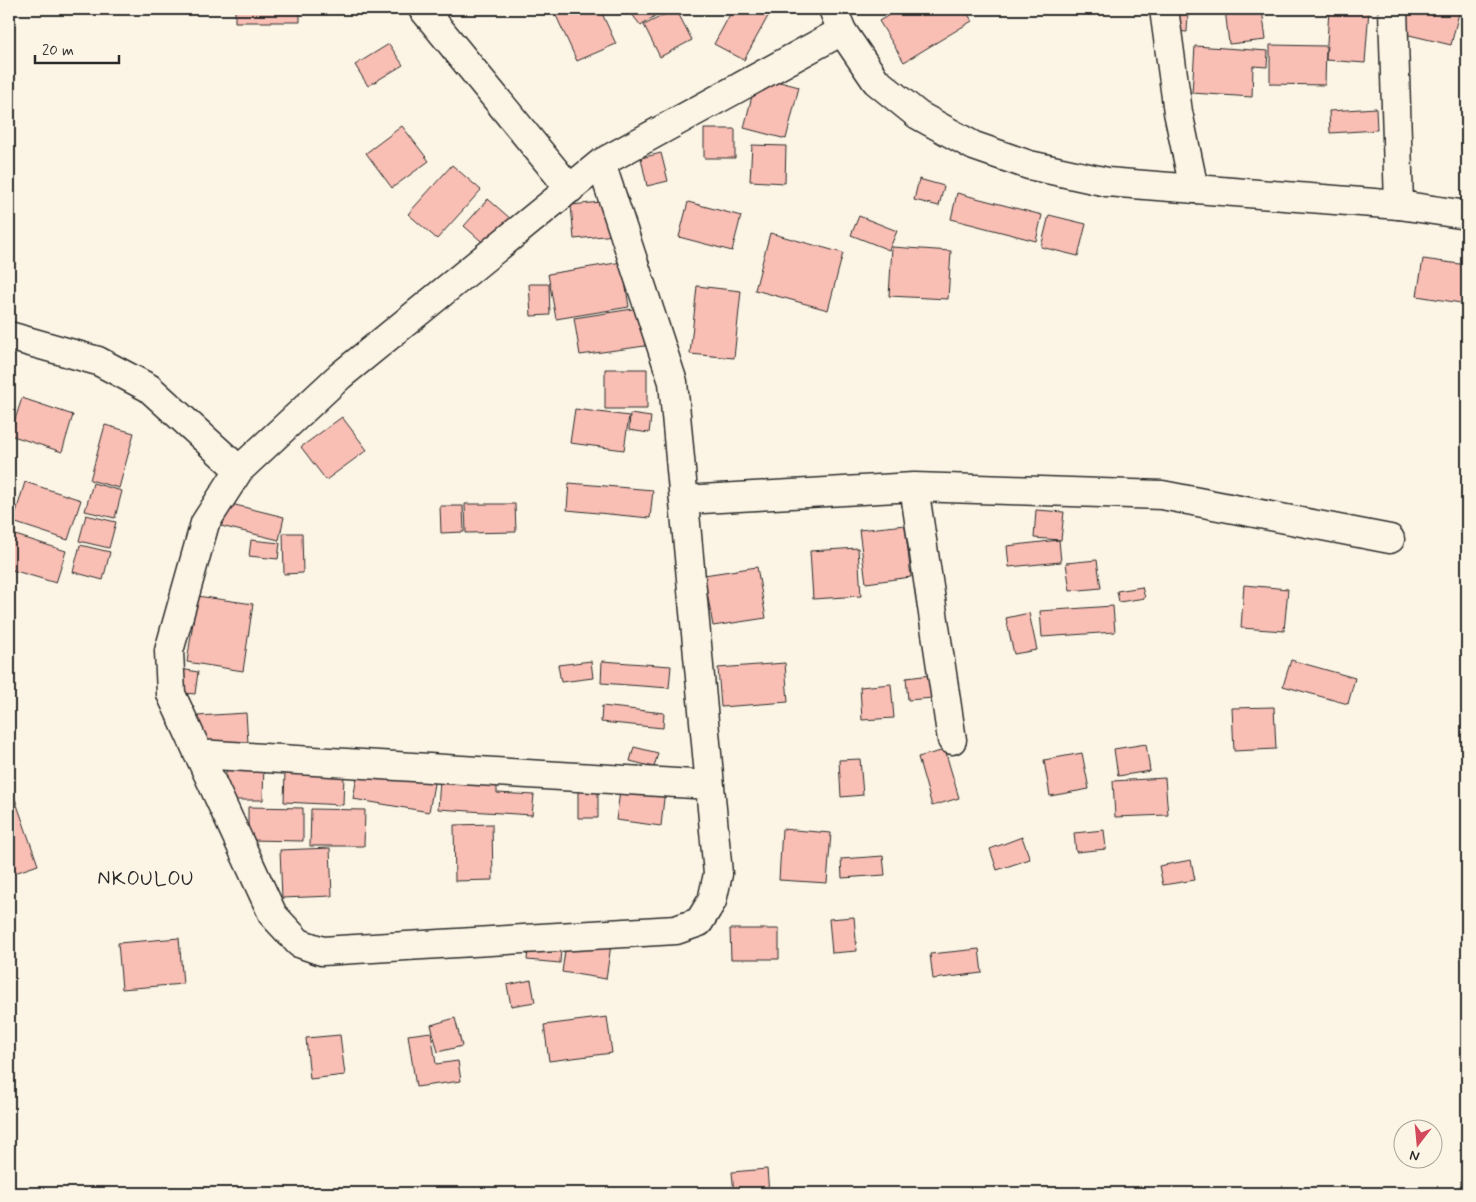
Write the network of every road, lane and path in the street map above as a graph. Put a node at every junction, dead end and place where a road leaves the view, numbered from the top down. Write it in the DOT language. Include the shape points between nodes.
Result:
graph roads {
  1 [pos="423,9"];
  2 [pos="1164,9"];
  3 [pos="1393,9"];
  4 [pos="838,20"];
  5 [pos="601,163"];
  6 [pos="570,188"];
  7 [pos="1194,189"];
  8 [pos="1399,205"];
  9 [pos="1467,215"];
  10 [pos="9,336"];
  11 [pos="239,470"];
  12 [pos="914,487"];
  13 [pos="684,500"];
  14 [pos="1390,539"];
  15 [pos="952,740"];
  16 [pos="198,754"];
  17 [pos="710,785"];
  1 -- 6 [label="street"];
  2 -- 7 [label="street" via="1178,112"];
  3 -- 8 [label="street"];
  4 -- 5 [label="street"];
  4 -- 7 [label="street" via="876,82 918,115 974,146 1029,165 1107,182"];
  5 -- 6 [label="street"];
  5 -- 13 [label="street" via="673,382"];
  6 -- 11 [label="street" via="340,376"];
  7 -- 8 [label="street"];
  8 -- 9 [label="street"];
  10 -- 11 [label="street" via="98,361 150,388"];
  11 -- 16 [label="street" via="205,522 169,651 171,694"];
  12 -- 13 [label="street"];
  12 -- 14 [label="street" via="1162,494"];
  12 -- 15 [label="street"];
  13 -- 17 [label="street"];
  16 -- 17 [label="street"];
  16 -- 17 [label="street" via="273,915 299,944 322,951 676,930 699,922 712,901 718,874"];
}
